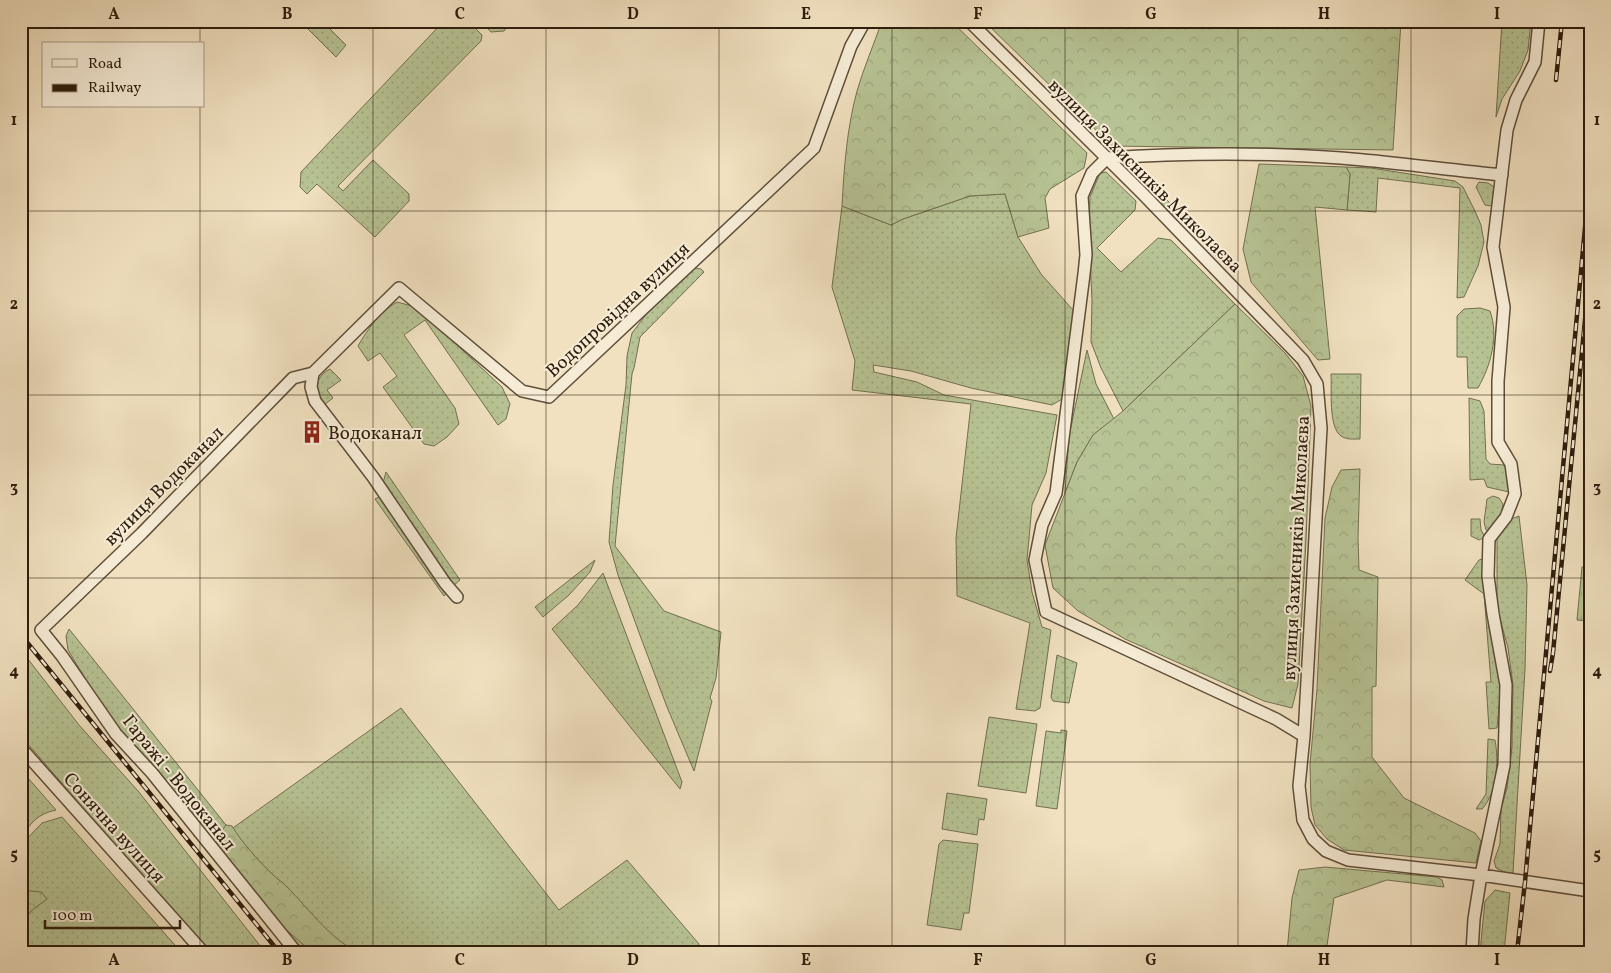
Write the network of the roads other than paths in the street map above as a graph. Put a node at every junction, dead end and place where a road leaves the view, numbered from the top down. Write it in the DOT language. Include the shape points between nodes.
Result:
graph roads {
  1 [pos="865,21"];
  2 [pos="969,21"];
  3 [pos="1539,21"];
  4 [pos="1107,158"];
  5 [pos="1502,175"];
  6 [pos="313,373"];
  7 [pos="457,597"];
  8 [pos="41,630"];
  9 [pos="1304,736"];
  10 [pos="21,748"];
  11 [pos="1481,875"];
  12 [pos="1590,891"];
  13 [pos="203,952"];
  14 [pos="296,952"];
  15 [pos="1472,952"];
  1 -- 6 [label="street, Водопровідна вулиця" via="851,46 814,148 549,397 522,391 399,288"];
  2 -- 4 [label="street, вулиця Захисників Миколаєва"];
  3 -- 5 [label="street" via="1535,62 1516,100 1507,130"];
  4 -- 5 [label="street" via="1152,154 1286,155"];
  4 -- 9 [label="street, вулиця Захисників Миколаєва" via="1304,360 1316,384 1321,428"];
  4 -- 9 [label="street" via="1092,174 1082,196 1086,255 1056,493 1042,525 1035,560 1046,612 1276,719"];
  5 -- 11 [label="street" via="1493,247 1504,307 1498,381 1498,442 1511,464 1515,494 1506,516 1489,539 1488,576 1506,685 1504,765"];
  6 -- 7 [label="street" via="315,401"];
  6 -- 8 [label="street, вулиця Водоканал" via="293,378 142,533"];
  8 -- 14 [label="street, Гаражі - Водоканал" via="116,734 152,773"];
  9 -- 11 [label="street, вулиця Захисників Миколаєва" via="1299,786 1303,820 1313,839 1326,851 1348,860"];
  10 -- 13 [label="street, Сонячна вулиця"];
  11 -- 12 [label="street, вулиця Захисників Миколаєва"];
  11 -- 15 [label="street"];
}
